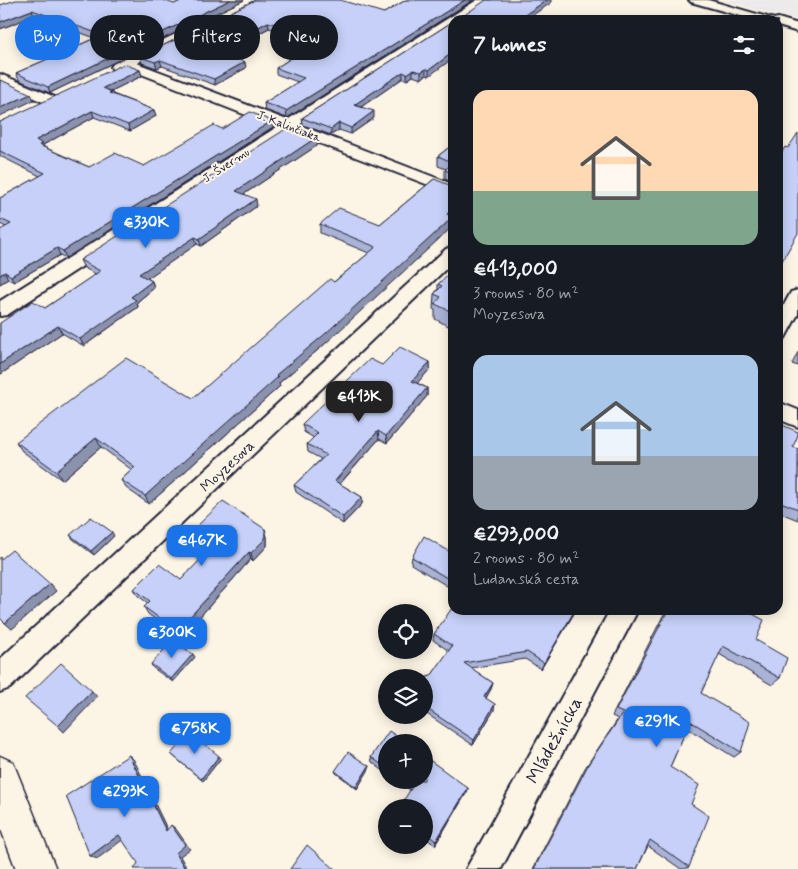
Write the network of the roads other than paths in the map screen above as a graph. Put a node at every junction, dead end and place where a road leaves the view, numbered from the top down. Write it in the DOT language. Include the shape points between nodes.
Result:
graph roads {
  1 [pos="486,0"];
  2 [pos="695,0"];
  3 [pos="714,5"];
  4 [pos="461,15"];
  5 [pos="704,15"];
  6 [pos="751,15"];
  7 [pos="448,23"];
  8 [pos="783,24"];
  9 [pos="798,28"];
  10 [pos="174,40"];
  11 [pos="125,64"];
  12 [pos="108,72"];
  13 [pos="0,78"];
  14 [pos="34,108"];
  15 [pos="288,126"];
  16 [pos="448,186"];
  17 [pos="448,263"];
  18 [pos="798,296"];
  19 [pos="0,310"];
  20 [pos="783,324"];
  21 [pos="783,412"];
  22 [pos="798,418"];
  23 [pos="623,615"];
  24 [pos="0,678"];
  25 [pos="0,775"];
  26 [pos="36,869"];
  27 [pos="483,869"];
  1 -- 4 [label="street, J. Švermu"];
  2 -- 3 [label="street"];
  3 -- 5 [label="street"];
  3 -- 6 [label="street"];
  7 -- 15 [label="street, J. Švermu"];
  8 -- 9 [label="street"];
  10 -- 11 [label="street"];
  11 -- 12 [label="street"];
  11 -- 15 [label="street, J. Kalinčiaka"];
  13 -- 14 [label="street" via="54,98"];
  15 -- 16 [label="street, J. Kalinčiaka"];
  15 -- 19 [label="street, J. Švermu"];
  17 -- 24 [label="street, Moyzesova"];
  18 -- 20 [label="street"];
  21 -- 22 [label="street"];
  23 -- 27 [label="street, Mládežnícka"];
  25 -- 26 [label="street"];
}
